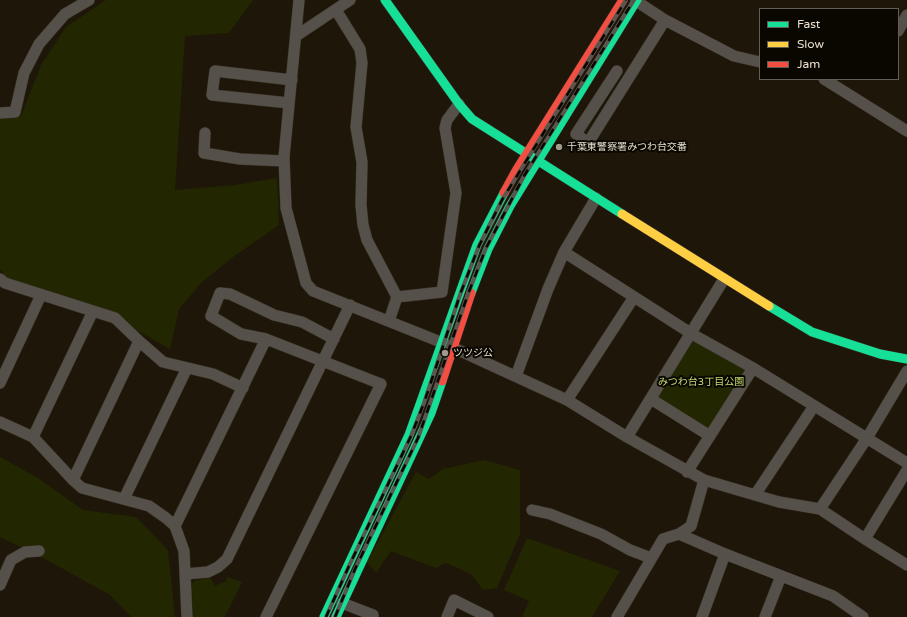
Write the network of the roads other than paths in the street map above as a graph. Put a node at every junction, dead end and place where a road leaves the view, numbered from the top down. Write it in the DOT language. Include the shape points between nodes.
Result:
graph roads {
  1 [pos="89,0"];
  2 [pos="299,0"];
  3 [pos="350,0"];
  4 [pos="385,0"];
  5 [pos="623,0"];
  6 [pos="637,1"];
  7 [pos="336,10"];
  8 [pos="907,15"];
  9 [pos="665,20"];
  10 [pos="899,29"];
  11 [pos="296,36"];
  12 [pos="759,62"];
  13 [pos="617,71"];
  14 [pos="292,80"];
  15 [pos="826,80"];
  16 [pos="290,103"];
  17 [pos="459,104"];
  18 [pos="0,112"];
  19 [pos="907,131"];
  20 [pos="205,133"];
  21 [pos="526,154"];
  22 [pos="284,161"];
  23 [pos="537,161"];
  24 [pos="596,198"];
  25 [pos="564,252"];
  26 [pos="0,278"];
  27 [pos="724,279"];
  28 [pos="41,295"];
  29 [pos="397,297"];
  30 [pos="634,297"];
  31 [pos="350,305"];
  32 [pos="93,311"];
  33 [pos="389,321"];
  34 [pos="692,334"];
  35 [pos="266,339"];
  36 [pos="334,339"];
  37 [pos="139,341"];
  38 [pos="442,343"];
  39 [pos="453,348"];
  40 [pos="907,359"];
  41 [pos="323,361"];
  42 [pos="186,368"];
  43 [pos="753,368"];
  44 [pos="907,371"];
  45 [pos="516,376"];
  46 [pos="0,383"];
  47 [pos="243,388"];
  48 [pos="651,399"];
  49 [pos="567,400"];
  50 [pos="814,406"];
  51 [pos="0,422"];
  52 [pos="710,436"];
  53 [pos="33,437"];
  54 [pos="627,437"];
  55 [pos="866,438"];
  56 [pos="907,463"];
  57 [pos="907,470"];
  58 [pos="687,472"];
  59 [pos="73,480"];
  60 [pos="704,480"];
  61 [pos="755,495"];
  62 [pos="124,499"];
  63 [pos="820,509"];
  64 [pos="532,510"];
  65 [pos="175,526"];
  66 [pos="679,534"];
  67 [pos="865,540"];
  68 [pos="39,551"];
  69 [pos="725,554"];
  70 [pos="651,558"];
  71 [pos="907,565"];
  72 [pos="185,574"];
  73 [pos="781,576"];
  74 [pos="0,585"];
  75 [pos="342,603"];
  76 [pos="187,617"];
  77 [pos="266,617"];
  78 [pos="324,617"];
  79 [pos="336,617"];
  80 [pos="373,617"];
  81 [pos="447,617"];
  82 [pos="488,617"];
  83 [pos="617,617"];
  84 [pos="702,617"];
  85 [pos="765,617"];
  86 [pos="863,617"];
  1 -- 18 [label="street" via="65,14 39,44 24,73 15,112"];
  2 -- 11 [label="street"];
  3 -- 7 [label="street"];
  4 -- 17 [label="street"];
  5 -- 21 [label="street"];
  6 -- 9 [label="street"];
  6 -- 23 [label="street"];
  7 -- 11 [label="street"];
  7 -- 29 [label="street" via="360,49 362,63 356,127 362,162 363,225 367,240"];
  8 -- 10 [label="street"];
  9 -- 12 [label="street" via="734,56"];
  9 -- 13 [label="street" via="588,143 576,134"];
  11 -- 14 [label="street"];
  14 -- 16 [label="street"];
  14 -- 16 [label="street" via="215,71 212,95"];
  15 -- 19 [label="street"];
  16 -- 22 [label="street"];
  17 -- 21 [label="street" via="472,119"];
  17 -- 29 [label="street" via="444,128 456,192 442,292"];
  20 -- 22 [label="street" via="204,153 240,159"];
  21 -- 23 [label="street"];
  21 -- 38 [label="street" via="477,245"];
  22 -- 31 [label="street" via="286,208 306,283 313,291"];
  23 -- 24 [label="street"];
  23 -- 39 [label="street" via="488,249"];
  24 -- 25 [label="street"];
  24 -- 27 [label="street"];
  25 -- 30 [label="street"];
  25 -- 45 [label="street"];
  26 -- 28 [label="street" via="5,283"];
  27 -- 34 [label="street"];
  27 -- 40 [label="street" via="812,332 880,354"];
  28 -- 32 [label="street"];
  28 -- 46 [label="street"];
  29 -- 33 [label="street"];
  30 -- 34 [label="street"];
  30 -- 49 [label="street"];
  31 -- 33 [label="street"];
  31 -- 36 [label="street"];
  32 -- 37 [label="street" via="115,318"];
  32 -- 53 [label="street"];
  33 -- 38 [label="street"];
  34 -- 43 [label="street"];
  34 -- 48 [label="street"];
  35 -- 36 [label="street" via="241,334 211,316 220,293 230,294 274,315 302,322"];
  35 -- 41 [label="street"];
  35 -- 47 [label="street"];
  36 -- 41 [label="street"];
  37 -- 42 [label="street" via="163,362"];
  37 -- 59 [label="street"];
  38 -- 39 [label="street"];
  38 -- 78 [label="street" via="409,436"];
  39 -- 45 [label="street"];
  39 -- 75 [label="street" via="431,413"];
  41 -- 72 [label="street" via="227,559 208,572"];
  41 -- 77 [label="street" via="381,384"];
  42 -- 47 [label="street" via="213,374"];
  42 -- 62 [label="street"];
  43 -- 50 [label="street"];
  43 -- 52 [label="street"];
  44 -- 55 [label="street"];
  45 -- 49 [label="street"];
  47 -- 65 [label="street"];
  48 -- 52 [label="street"];
  48 -- 54 [label="street"];
  49 -- 54 [label="street"];
  50 -- 55 [label="street"];
  50 -- 61 [label="street"];
  51 -- 53 [label="street"];
  52 -- 58 [label="street"];
  53 -- 59 [label="street"];
  54 -- 58 [label="street"];
  55 -- 56 [label="street"];
  55 -- 63 [label="street"];
  57 -- 67 [label="street"];
  58 -- 60 [label="street"];
  59 -- 62 [label="street" via="82,488"];
  60 -- 61 [label="street"];
  60 -- 66 [label="street" via="691,526"];
  61 -- 63 [label="street"];
  62 -- 65 [label="street" via="149,506"];
  63 -- 67 [label="street"];
  64 -- 70 [label="street" via="550,514 602,534 630,550"];
  65 -- 72 [label="street" via="184,551"];
  66 -- 69 [label="street"];
  66 -- 70 [label="street" via="663,538"];
  67 -- 71 [label="street"];
  68 -- 74 [label="street" via="25,552 11,560"];
  69 -- 73 [label="street"];
  69 -- 84 [label="street"];
  70 -- 83 [label="street"];
  72 -- 76 [label="street"];
  73 -- 85 [label="street"];
  73 -- 86 [label="street" via="833,596"];
  75 -- 79 [label="street"];
  75 -- 80 [label="street"];
  81 -- 82 [label="street" via="454,600"];
}
